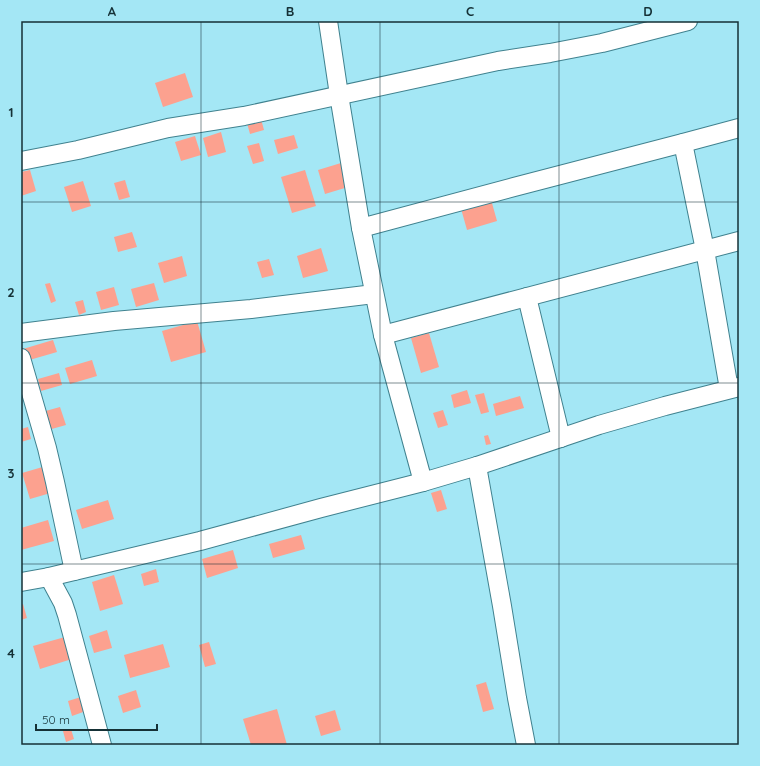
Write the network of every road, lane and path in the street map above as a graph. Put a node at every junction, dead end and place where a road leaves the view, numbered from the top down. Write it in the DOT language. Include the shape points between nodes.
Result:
graph roads {
  1 [pos="328,21"];
  2 [pos="688,21"];
  3 [pos="339,95"];
  4 [pos="739,128"];
  5 [pos="683,143"];
  6 [pos="21,161"];
  7 [pos="361,228"];
  8 [pos="739,241"];
  9 [pos="705,250"];
  10 [pos="374,294"];
  11 [pos="527,297"];
  12 [pos="21,333"];
  13 [pos="383,335"];
  14 [pos="21,358"];
  15 [pos="734,388"];
  16 [pos="561,438"];
  17 [pos="476,466"];
  18 [pos="423,482"];
  19 [pos="74,571"];
  20 [pos="49,577"];
  21 [pos="21,582"];
  22 [pos="102,745"];
  23 [pos="526,745"];
  1 -- 3 [label="street"];
  2 -- 3 [label="street" via="602,43 498,61"];
  3 -- 6 [label="street" via="244,116 168,128"];
  3 -- 7 [label="street"];
  4 -- 5 [label="street"];
  5 -- 7 [label="street"];
  5 -- 9 [label="street"];
  7 -- 10 [label="street"];
  8 -- 9 [label="street"];
  9 -- 11 [label="street"];
  9 -- 15 [label="street"];
  10 -- 12 [label="street"];
  10 -- 13 [label="street"];
  11 -- 13 [label="street"];
  11 -- 16 [label="street"];
  13 -- 18 [label="street"];
  14 -- 19 [label="street" via="47,448"];
  15 -- 16 [label="street"];
  16 -- 17 [label="street"];
  17 -- 18 [label="street"];
  17 -- 23 [label="street"];
  18 -- 19 [label="street" via="200,541"];
  19 -- 20 [label="street"];
  20 -- 21 [label="street"];
  20 -- 22 [label="street" via="67,615"];
}
